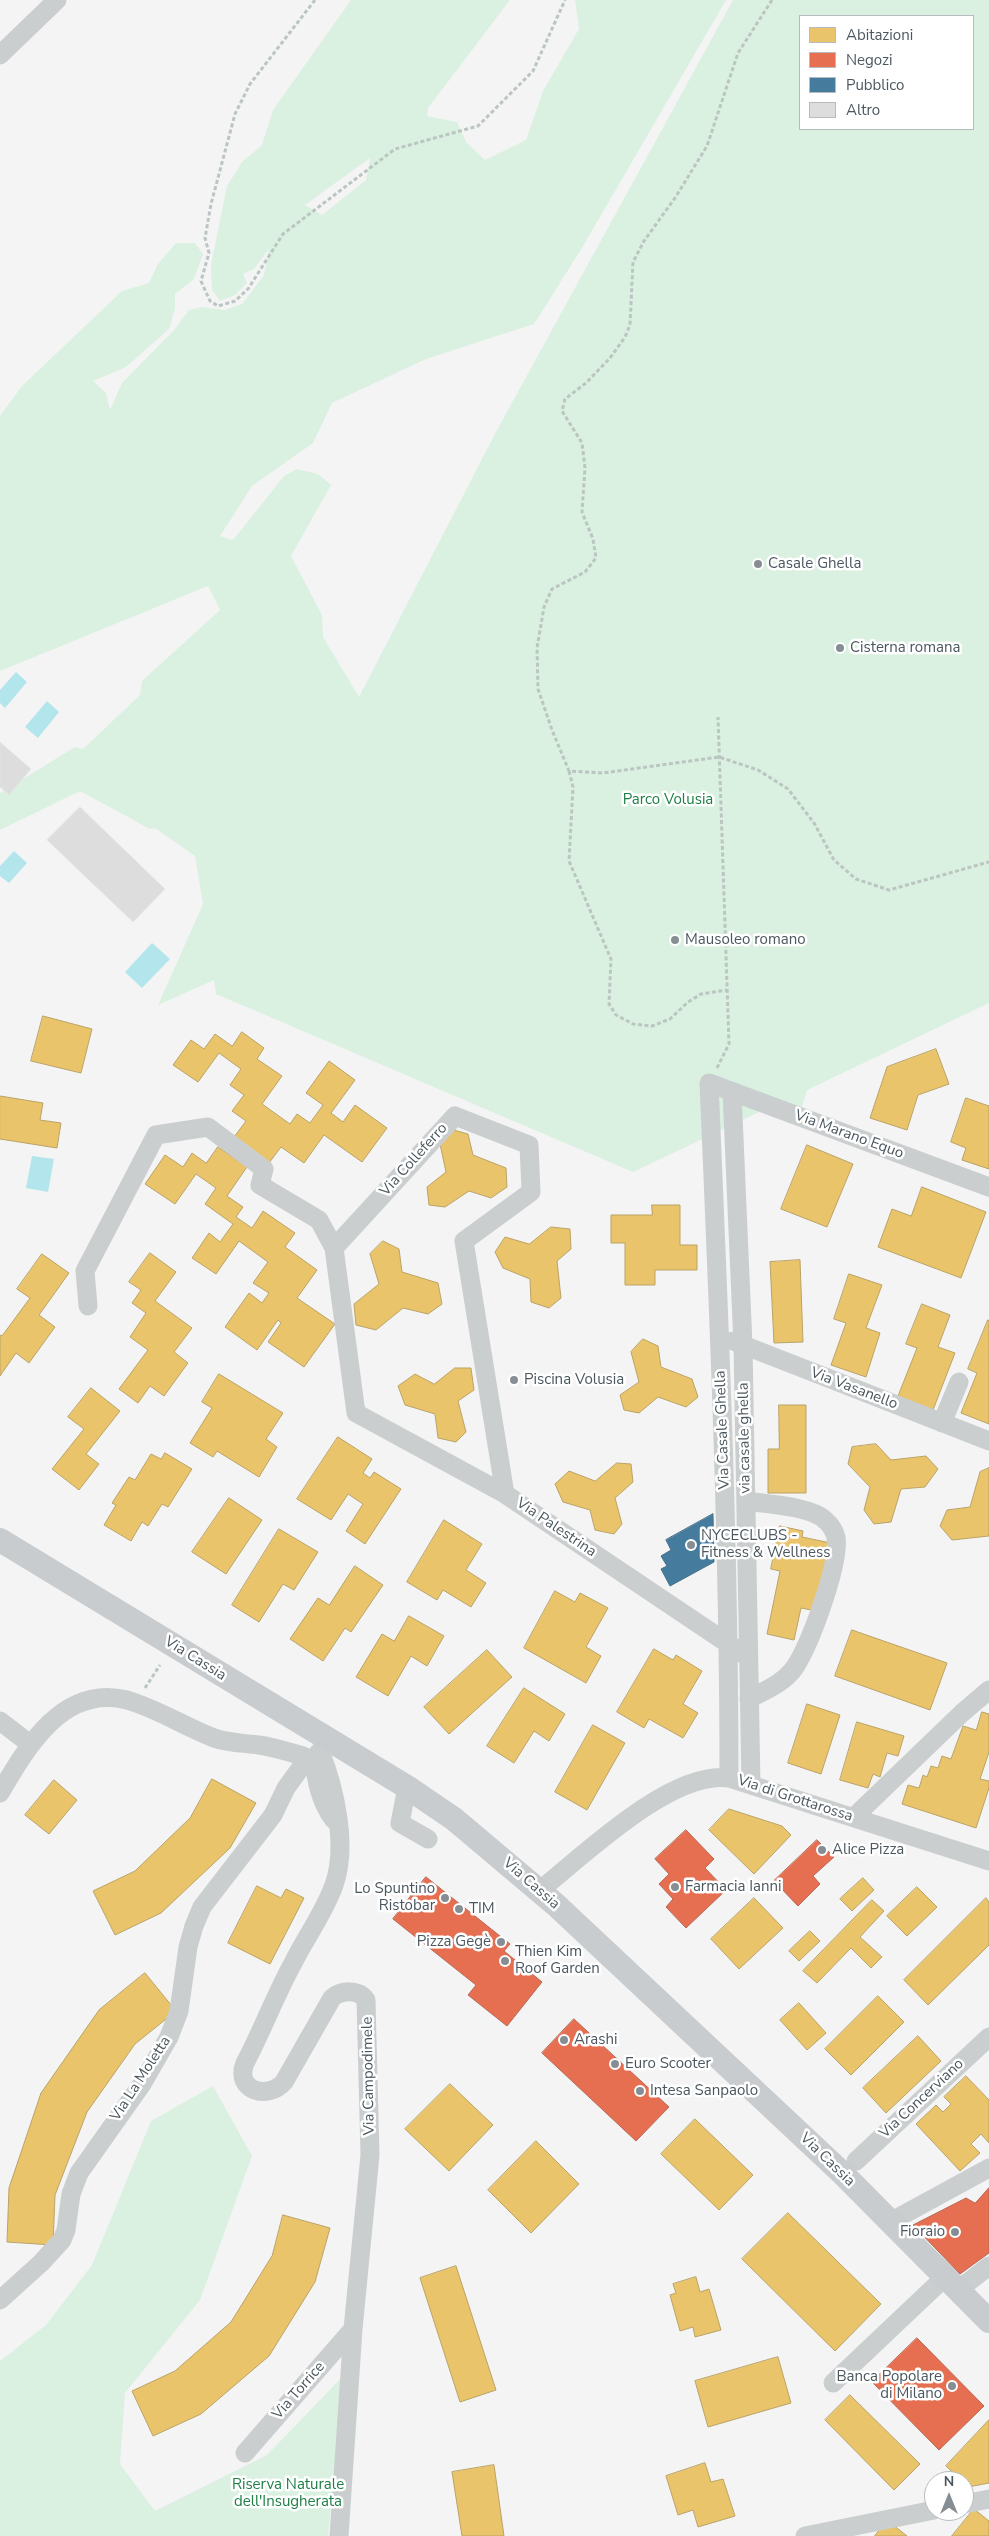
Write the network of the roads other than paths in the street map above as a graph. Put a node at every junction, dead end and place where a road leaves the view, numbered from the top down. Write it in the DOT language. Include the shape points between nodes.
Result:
graph roads {
  1 [pos="57,0"];
  2 [pos="0,56"];
  3 [pos="709,1083"];
  4 [pos="732,1092"];
  5 [pos="989,1187"];
  6 [pos="334,1248"];
  7 [pos="88,1306"];
  8 [pos="720,1336"];
  9 [pos="743,1345"];
  10 [pos="959,1382"];
  11 [pos="942,1423"];
  12 [pos="989,1441"];
  13 [pos="505,1494"];
  14 [pos="746,1501"];
  15 [pos="0,1540"];
  16 [pos="729,1646"];
  17 [pos="748,1657"];
  18 [pos="989,1690"];
  19 [pos="749,1699"];
  20 [pos="0,1721"];
  21 [pos="30,1744"];
  22 [pos="314,1754"];
  23 [pos="729,1778"];
  24 [pos="751,1785"];
  25 [pos="407,1787"];
  26 [pos="0,1793"];
  27 [pos="854,1818"];
  28 [pos="428,1839"];
  29 [pos="989,1861"];
  30 [pos="540,1890"];
  31 [pos="989,2037"];
  32 [pos="856,2161"];
  33 [pos="989,2168"];
  34 [pos="890,2222"];
  35 [pos="989,2266"];
  36 [pos="952,2283"];
  37 [pos="0,2300"];
  38 [pos="989,2321"];
  39 [pos="353,2329"];
  40 [pos="833,2383"];
  41 [pos="245,2453"];
  42 [pos="989,2499"];
  43 [pos="974,2502"];
  44 [pos="924,2512"];
  45 [pos="339,2536"];
  46 [pos="805,2536"];
  1 -- 2 [label="street"];
  3 -- 4 [label="street, Via Marano Equo"];
  3 -- 8 [label="street, Via Casale Ghella"];
  4 -- 5 [label="street, Via Marano Equo"];
  4 -- 9 [label="street, via casale ghella"];
  6 -- 7 [label="street" via="319,1220 260,1185 264,1169 208,1126 156,1135 85,1271"];
  6 -- 13 [label="street, Via Palestrina" via="356,1413"];
  6 -- 13 [label="street, Via Colleferro" via="455,1116 529,1145 530,1192 464,1241"];
  8 -- 9 [label="street, Via Vasanello"];
  8 -- 16 [label="street, Via Casale Ghella"];
  9 -- 11 [label="street, Via Vasanello"];
  9 -- 14 [label="street, via casale ghella"];
  10 -- 11 [label="street"];
  11 -- 12 [label="street, Via Vasanello"];
  13 -- 16 [label="street, Via Palestrina"];
  14 -- 17 [label="street, via casale ghella"];
  14 -- 19 [label="street" via="806,1511 826,1520 836,1535 836,1551 818,1616 795,1666 782,1682"];
  15 -- 22 [label="main road, Via Cassia" via="307,1727"];
  16 -- 17 [label="street, Via Palestrina"];
  16 -- 23 [label="street, Via Casale Ghella"];
  17 -- 19 [label="street, via casale ghella"];
  18 -- 27 [label="street"];
  19 -- 24 [label="street, via casale ghella"];
  20 -- 21 [label="street"];
  21 -- 22 [label="street" via="55,1718 84,1702 110,1698 136,1703 220,1740"];
  21 -- 26 [label="street"];
  22 -- 25 [label="main road, Via Cassia"];
  22 -- 37 [label="street, Via La Moletta" via="286,1788 273,1815 200,1912 188,1947 175,2024 142,2084 79,2173 71,2194 65,2235 41,2263"];
  22 -- 39 [label="street, Via Campodimele" via="318,1786 326,1810 337,1825 340,1859 334,1887 292,1964 245,2063 243,2074 246,2084 253,2090 263,2093 276,2089 284,2082 332,1998 354,1992 364,1996 370,2155"];
  23 -- 24 [label="street, Via di Grottarossa"];
  23 -- 30 [label="street, Via di Grottarossa" via="695,1782 656,1799"];
  24 -- 27 [label="street, Via di Grottarossa"];
  25 -- 28 [label="street" via="400,1823"];
  25 -- 30 [label="main road, Via Cassia" via="454,1819"];
  27 -- 29 [label="street, Via di Grottarossa"];
  30 -- 34 [label="main road, Via Cassia" via="842,2173"];
  31 -- 32 [label="street, Via Concerviano"];
  33 -- 34 [label="street"];
  34 -- 36 [label="main road, Via Cassia"];
  35 -- 36 [label="street"];
  36 -- 38 [label="main road, Via Cassia"];
  36 -- 40 [label="street"];
  39 -- 41 [label="street, Via Torrice"];
  39 -- 45 [label="street, Via Campodimele"];
  42 -- 43 [label="street"];
  44 -- 46 [label="street"];
}
